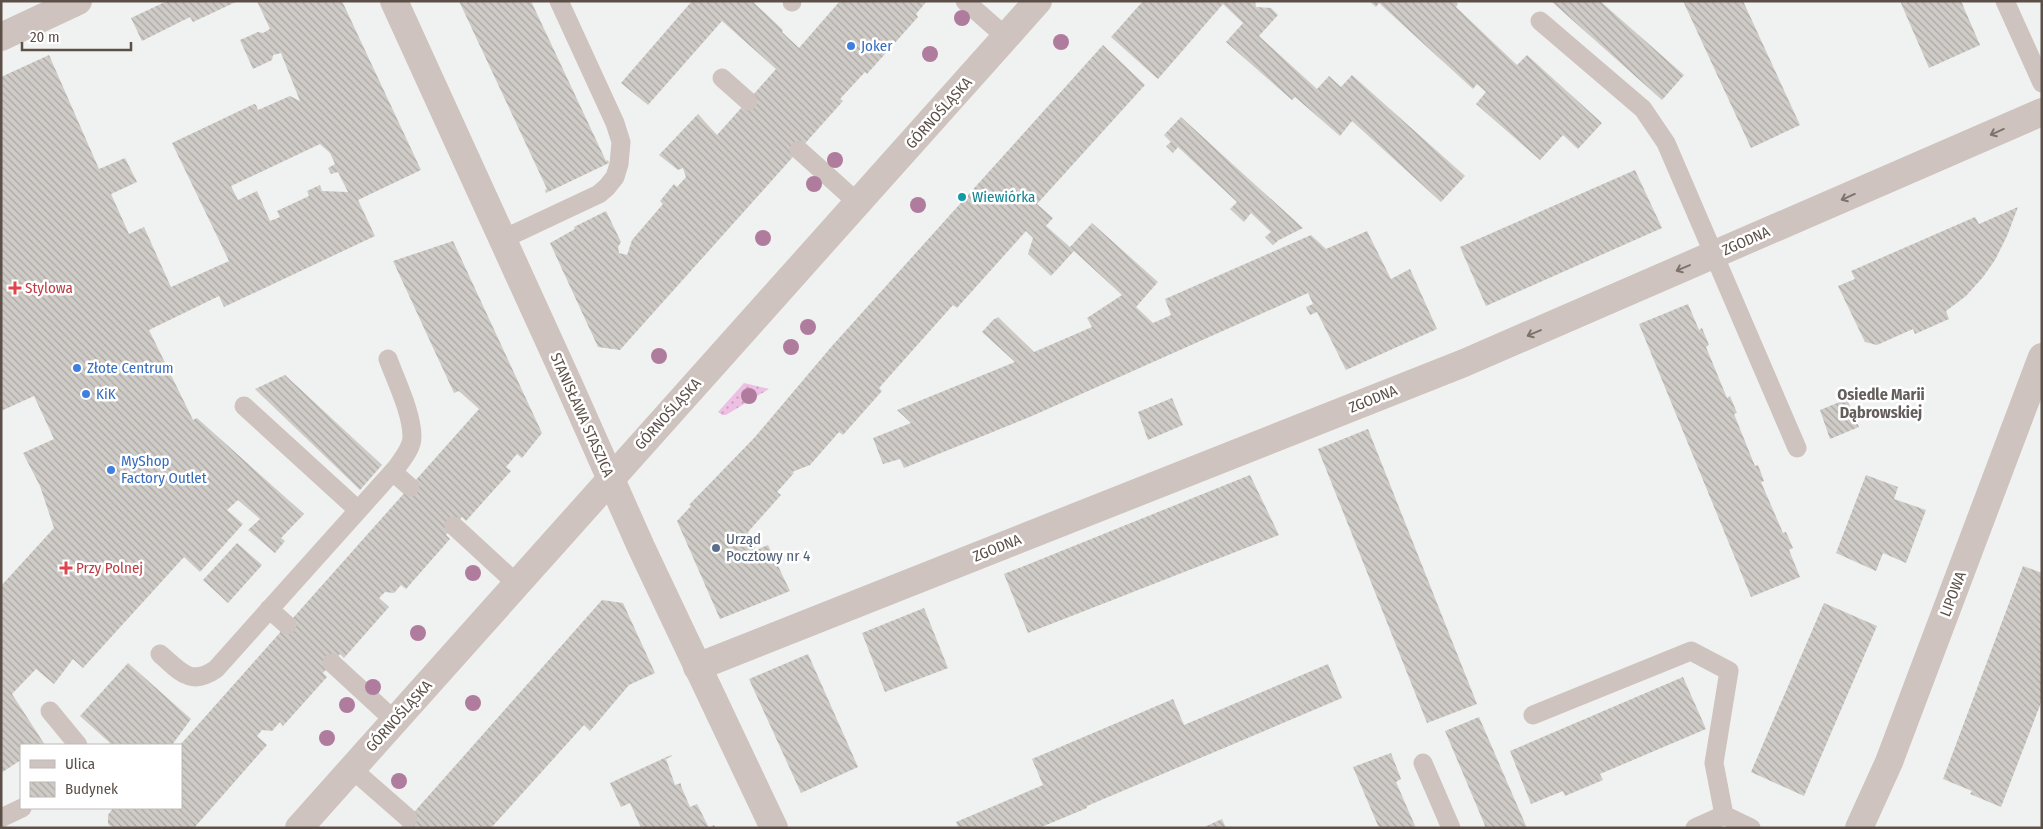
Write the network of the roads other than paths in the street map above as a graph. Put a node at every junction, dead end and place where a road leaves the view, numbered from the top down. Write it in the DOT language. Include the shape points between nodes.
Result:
graph roads {
  1 [pos="78,1"];
  2 [pos="394,1"];
  3 [pos="559,1"];
  4 [pos="965,1"];
  5 [pos="1038,1"];
  6 [pos="2005,1"];
  7 [pos="1540,22"];
  8 [pos="1,37"];
  9 [pos="1006,37"];
  10 [pos="722,78"];
  11 [pos="2042,83"];
  12 [pos="748,101"];
  13 [pos="2042,112"];
  14 [pos="799,150"];
  15 [pos="858,203"];
  16 [pos="502,239"];
  17 [pos="1714,255"];
  18 [pos="2042,357"];
  19 [pos="388,359"];
  20 [pos="244,406"];
  21 [pos="1797,448"];
  22 [pos="393,472"];
  23 [pos="611,479"];
  24 [pos="410,487"];
  25 [pos="358,510"];
  26 [pos="454,526"];
  27 [pos="517,584"];
  28 [pos="269,609"];
  29 [pos="287,625"];
  30 [pos="160,654"];
  31 [pos="332,663"];
  32 [pos="697,667"];
  33 [pos="50,711"];
  34 [pos="1533,715"];
  35 [pos="394,721"];
  36 [pos="77,744"];
  37 [pos="1423,764"];
  38 [pos="352,769"];
  39 [pos="20,809"];
  40 [pos="1724,815"];
  41 [pos="1,818"];
  42 [pos="408,818"];
  43 [pos="301,827"];
  44 [pos="774,828"];
  45 [pos="1451,828"];
  46 [pos="1694,828"];
  47 [pos="1751,828"];
  48 [pos="1859,828"];
  1 -- 8 [label="street"];
  2 -- 16 [label="street, STANISŁAWA STASZICA"];
  3 -- 16 [label="lane" via="615,124 621,142 620,164 614,177 599,194"];
  4 -- 9 [label="lane"];
  5 -- 9 [label="street, GÓRNOŚLĄSKA"];
  6 -- 11 [label="lane"];
  7 -- 17 [label="lane" via="1643,110 1666,143"];
  9 -- 15 [label="street, GÓRNOŚLĄSKA"];
  10 -- 12 [label="lane"];
  13 -- 17 [label="street, ZGODNA, one-way"];
  14 -- 15 [label="lane"];
  15 -- 23 [label="street, GÓRNOŚLĄSKA"];
  16 -- 23 [label="street, STANISŁAWA STASZICA"];
  17 -- 21 [label="lane"];
  17 -- 32 [label="street, ZGODNA, one-way" via="1464,363"];
  18 -- 48 [label="street, LIPOWA" via="1889,762"];
  19 -- 22 [label="lane" via="408,415 412,437 409,450"];
  20 -- 25 [label="lane"];
  22 -- 24 [label="lane"];
  22 -- 25 [label="lane"];
  23 -- 27 [label="street, GÓRNOŚLĄSKA"];
  23 -- 32 [label="street, STANISŁAWA STASZICA"];
  25 -- 28 [label="lane"];
  26 -- 27 [label="lane"];
  27 -- 35 [label="street, GÓRNOŚLĄSKA"];
  28 -- 29 [label="lane"];
  28 -- 30 [label="lane" via="206,676 193,678 184,674"];
  31 -- 35 [label="lane"];
  32 -- 44 [label="street, STANISŁAWA STASZICA"];
  33 -- 36 [label="lane"];
  34 -- 40 [label="lane" via="1691,650 1729,671 1714,763"];
  35 -- 38 [label="street, GÓRNOŚLĄSKA"];
  37 -- 45 [label="lane"];
  38 -- 42 [label="lane"];
  38 -- 43 [label="street, GÓRNOŚLĄSKA"];
  39 -- 41 [label="lane"];
  40 -- 46 [label="lane"];
  40 -- 47 [label="lane"];
}
